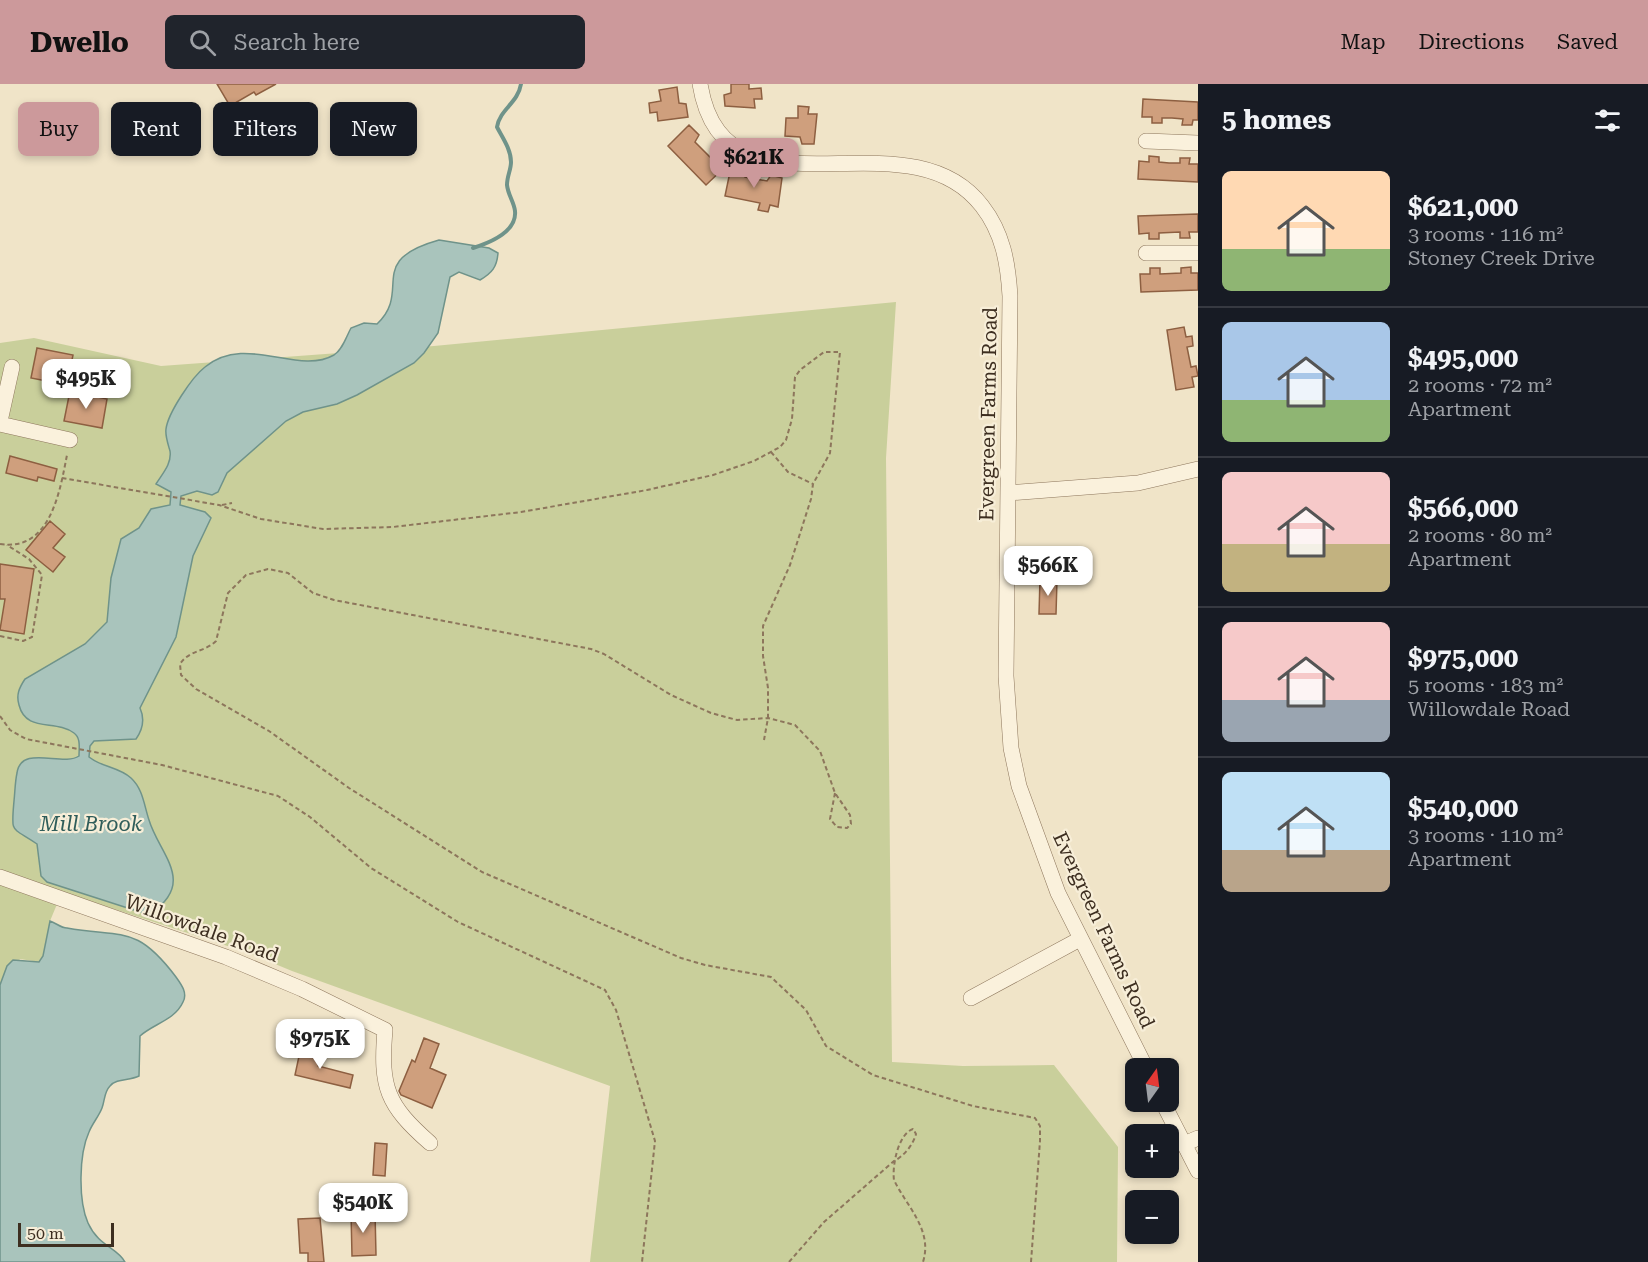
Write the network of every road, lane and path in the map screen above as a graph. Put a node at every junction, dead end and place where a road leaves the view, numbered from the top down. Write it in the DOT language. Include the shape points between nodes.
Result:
graph roads {
  1 [pos="700,84"];
  2 [pos="1146,141"];
  3 [pos="1198,143"];
  4 [pos="1146,253"];
  5 [pos="1198,253"];
  6 [pos="11,366"];
  7 [pos="0,422"];
  8 [pos="70,440"];
  9 [pos="771,452"];
  10 [pos="1198,469"];
  11 [pos="62,478"];
  12 [pos="813,484"];
  13 [pos="1008,493"];
  14 [pos="232,503"];
  15 [pos="219,506"];
  16 [pos="0,544"];
  17 [pos="7,545"];
  18 [pos="0,636"];
  19 [pos="0,716"];
  20 [pos="768,717"];
  21 [pos="764,740"];
  22 [pos="835,793"];
  23 [pos="0,877"];
  24 [pos="1080,939"];
  25 [pos="971,999"];
  26 [pos="1141,1058"];
  27 [pos="1170,1112"];
  28 [pos="1191,1141"];
  29 [pos="430,1143"];
  30 [pos="894,1161"];
  31 [pos="1198,1170"];
  32 [pos="642,1262"];
  33 [pos="789,1262"];
  34 [pos="923,1262"];
  35 [pos="1031,1262"];
  1 -- 13 [label="street, Evergreen Farms Road" via="713,123 726,140 746,154 778,164 887,162 927,168 959,183 985,210 1003,246 1010,296"];
  2 -- 3 [label="street"];
  4 -- 5 [label="street"];
  6 -- 7 [label="street"];
  7 -- 8 [label="street"];
  8 -- 11 [label="path"];
  9 -- 12 [label="path" via="788,472"];
  9 -- 12 [label="path" via="780,447 789,431 795,377 824,352 840,352 831,446"];
  9 -- 15 [label="path" via="713,475 647,490 521,512 393,527 343,530 294,526"];
  10 -- 13 [label="street" via="1138,483"];
  11 -- 15 [label="path"];
  11 -- 17 [label="path" via="50,518 32,537"];
  12 -- 20 [label="path" via="790,565 763,626"];
  13 -- 24 [label="street, Evergreen Farms Road" via="1006,676 1011,748 1029,818"];
  14 -- 15 [label="path"];
  16 -- 17 [label="path"];
  17 -- 18 [label="path" via="29,559 42,575 32,637 19,641"];
  19 -- 32 [label="path" via="19,736 255,788 284,800 372,868 458,922 605,990 616,1010 654,1141"];
  20 -- 21 [label="path"];
  20 -- 22 [label="path" via="795,725 817,747"];
  20 -- 35 [label="path" via="736,720 711,713 591,649 320,596 288,573 275,569 254,572 237,582 224,602 216,641 186,657 180,668 184,679 196,689 269,731 482,872 681,958 771,977 806,1010 830,1050 873,1075 973,1106 1035,1118 1040,1126 1040,1141"];
  22 -- 22 [label="path" via="830,819 837,827 848,828 850,815"];
  23 -- 29 [label="street, Willowdale Road" via="226,957 385,1030 383,1065 388,1096"];
  24 -- 25 [label="street"];
  24 -- 26 [label="street, Evergreen Farms Road"];
  27 -- 28 [label="street"];
  28 -- 31 [label="street"];
  30 -- 30 [label="path" via="912,1143 915,1130 906,1133"];
  30 -- 33 [label="path" via="824,1222"];
  30 -- 34 [label="path" via="894,1180 927,1241"];
}
